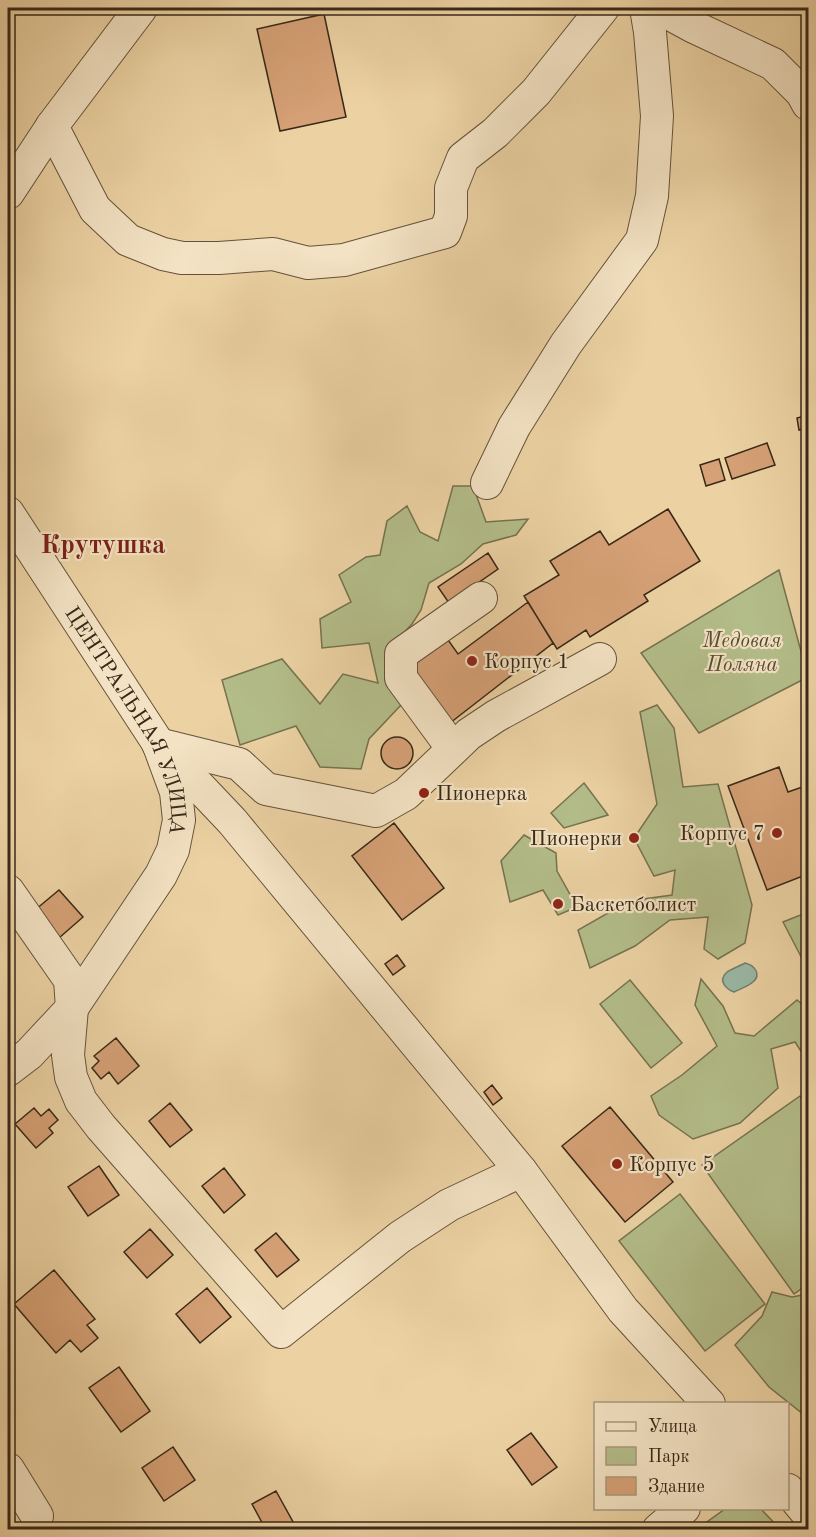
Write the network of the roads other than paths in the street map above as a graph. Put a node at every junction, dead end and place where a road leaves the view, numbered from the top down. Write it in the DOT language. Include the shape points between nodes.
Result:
graph roads {
  1 [pos="141,8"];
  2 [pos="603,8"];
  3 [pos="646,8"];
  4 [pos="659,8"];
  5 [pos="808,104"];
  6 [pos="52,126"];
  7 [pos="8,193"];
  8 [pos="487,483"];
  9 [pos="8,513"];
  10 [pos="17,551"];
  11 [pos="481,598"];
  12 [pos="600,659"];
  13 [pos="158,743"];
  14 [pos="453,749"];
  15 [pos="8,891"];
  16 [pos="72,1008"];
  17 [pos="8,1070"];
  18 [pos="521,1171"];
  19 [pos="707,1402"];
  20 [pos="8,1469"];
  21 [pos="789,1491"];
  22 [pos="683,1510"];
  23 [pos="808,1514"];
  24 [pos="37,1516"];
  25 [pos="658,1530"];
  1 -- 6 [label="street"];
  2 -- 6 [label="street" via="536,92 463,158 451,188 451,216 445,232 344,260 308,263 273,254 182,258 128,240 95,209"];
  3 -- 8 [label="street" via="657,116 652,196 642,240 560,353 514,427"];
  4 -- 5 [label="street" via="773,64"];
  6 -- 7 [label="street"];
  9 -- 10 [label="street, ЦЕНТРАЛЬНАЯ УЛИЦА"];
  10 -- 13 [label="street, ЦЕНТРАЛЬНАЯ УЛИЦА"];
  11 -- 14 [label="street" via="401,654 401,678"];
  12 -- 14 [label="street" via="496,716"];
  13 -- 14 [label="street" via="239,764 266,789 376,811 406,794"];
  13 -- 16 [label="street, ЦЕНТРАЛЬНАЯ УЛИЦА" via="176,792 179,820 173,850 161,875"];
  13 -- 18 [label="street" via="232,821"];
  15 -- 16 [label="street" via="70,980"];
  16 -- 17 [label="street, ЦЕНТРАЛЬНАЯ УЛИЦА" via="29,1054"];
  16 -- 18 [label="street" via="71,1077 81,1101 281,1332 400,1237 449,1205"];
  18 -- 19 [label="street" via="623,1310"];
  20 -- 24 [label="street"];
  21 -- 23 [label="street"];
  22 -- 25 [label="street"];
}
